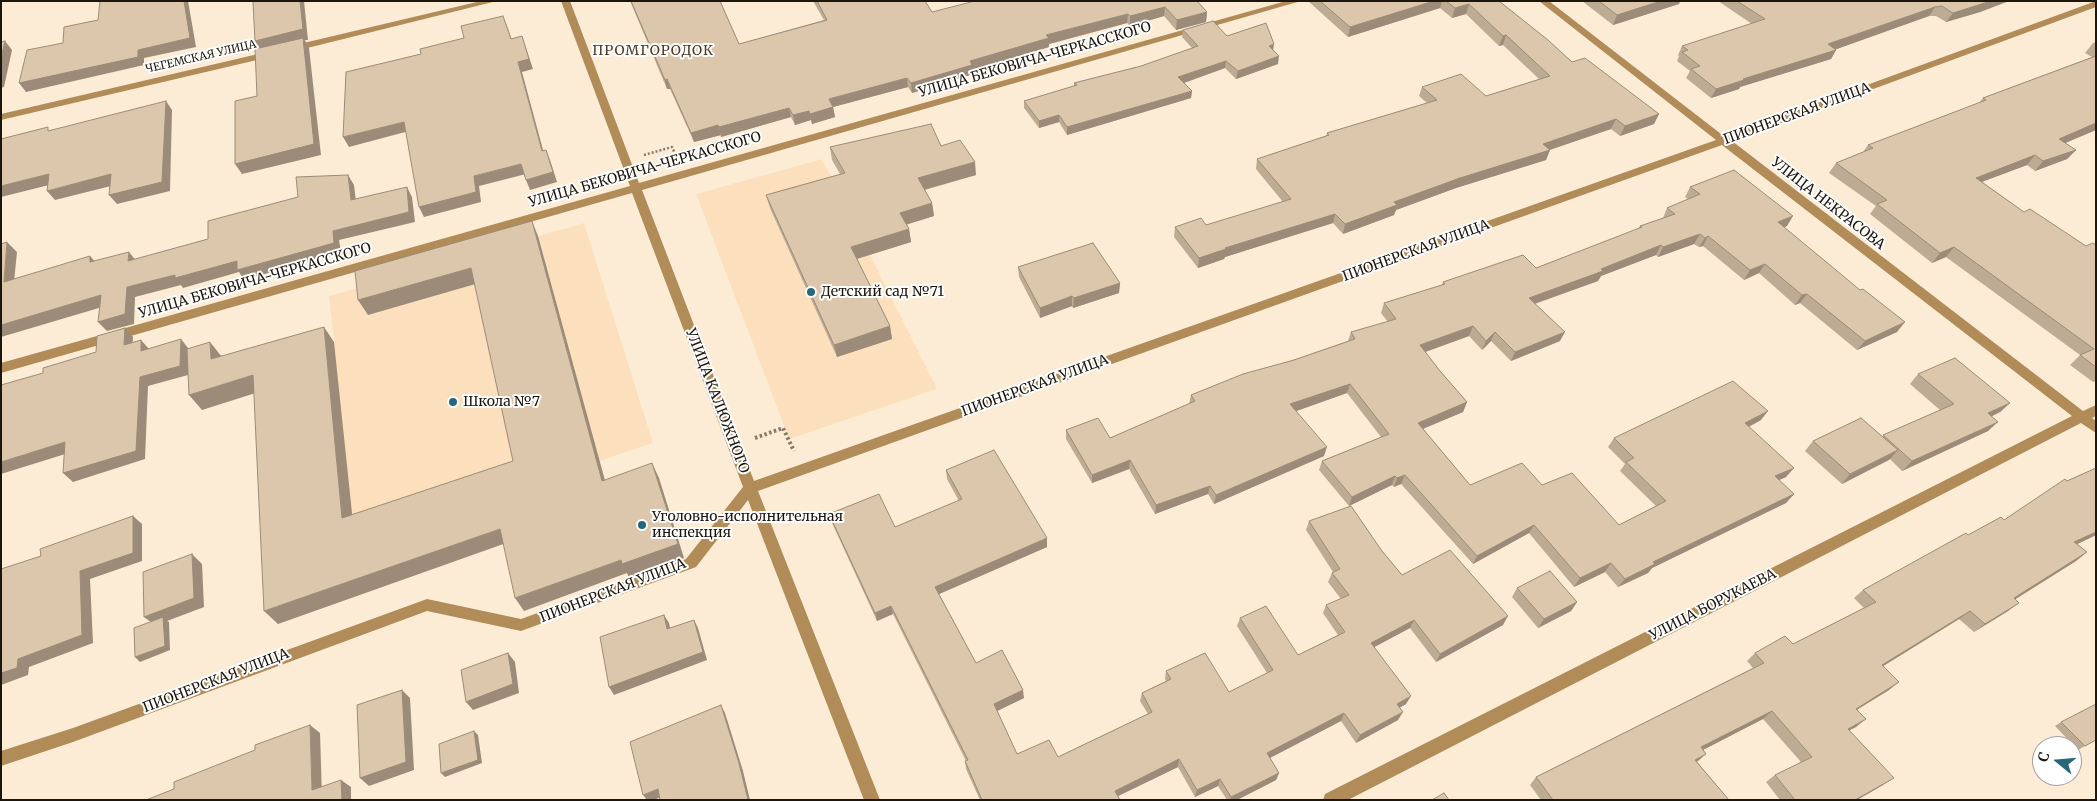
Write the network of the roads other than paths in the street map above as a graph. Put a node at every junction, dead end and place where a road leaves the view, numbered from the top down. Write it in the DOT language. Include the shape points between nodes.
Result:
graph roads {
  1 [pos="493,1"];
  2 [pos="565,1"];
  3 [pos="1297,1"];
  4 [pos="1543,1"];
  5 [pos="2096,4"];
  6 [pos="1,117"];
  7 [pos="1723,142"];
  8 [pos="636,188"];
  9 [pos="1,368"];
  10 [pos="2096,410"];
  11 [pos="2081,417"];
  12 [pos="2096,428"];
  13 [pos="750,488"];
  14 [pos="1,759"];
  15 [pos="872,800"];
  16 [pos="1331,800"];
  1 -- 6 [label="street, ЧЕГЕМСКАЯ УЛИЦА"];
  2 -- 8 [label="street, УЛИЦА КАЛЮЖНОГО"];
  3 -- 8 [label="street, УЛИЦА БЕКОВИЧА-ЧЕРКАССКОГО"];
  4 -- 7 [label="street, УЛИЦА НЕКРАСОВА"];
  5 -- 7 [label="street, ПИОНЕРСКАЯ УЛИЦА"];
  7 -- 11 [label="street, УЛИЦА НЕКРАСОВА"];
  7 -- 13 [label="street, ПИОНЕРСКАЯ УЛИЦА"];
  8 -- 9 [label="street, УЛИЦА БЕКОВИЧА-ЧЕРКАССКОГО"];
  8 -- 13 [label="street, УЛИЦА КАЛЮЖНОГО"];
  10 -- 11 [label="street, УЛИЦА БОРУКАЕВА"];
  11 -- 12 [label="street, УЛИЦА НЕКРАСОВА"];
  11 -- 16 [label="street, УЛИЦА БОРУКАЕВА"];
  13 -- 14 [label="street, ПИОНЕРСКАЯ УЛИЦА" via="691,563 521,626 426,605"];
  13 -- 15 [label="street, УЛИЦА КАЛЮЖНОГО"];
}
